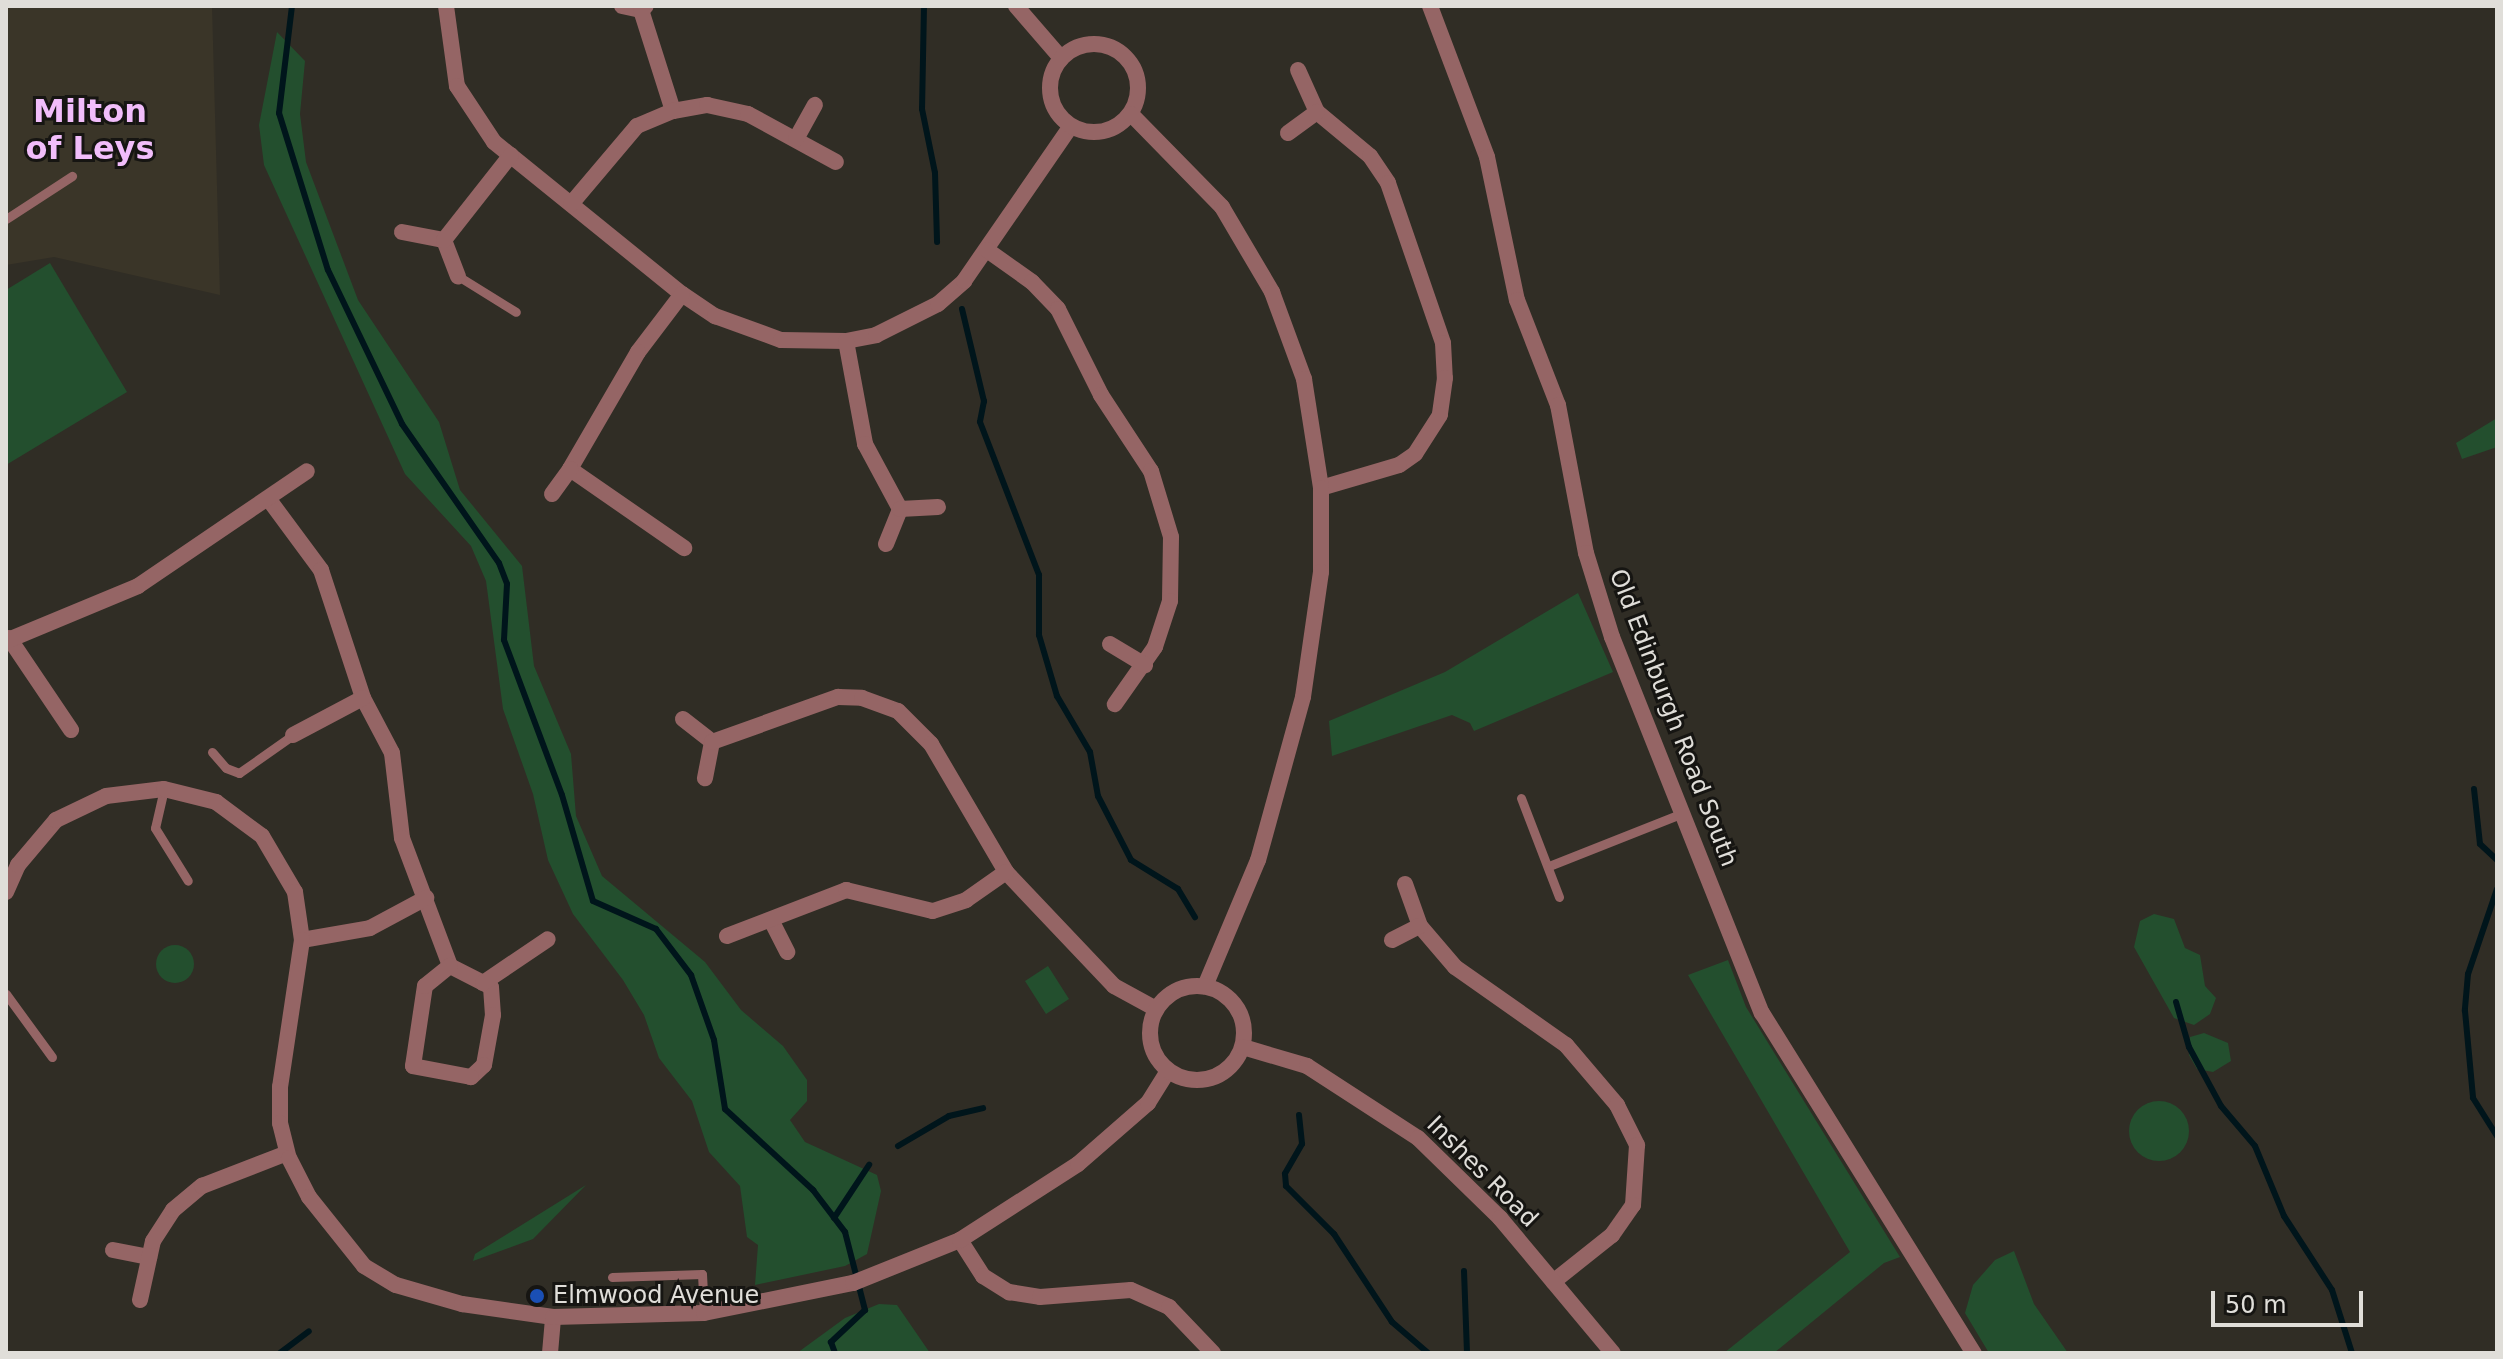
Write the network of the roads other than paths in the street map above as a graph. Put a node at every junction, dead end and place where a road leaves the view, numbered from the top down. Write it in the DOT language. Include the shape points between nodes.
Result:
graph roads {
  1 [pos="446,6"];
  2 [pos="622,6"];
  3 [pos="1016,6"];
  4 [pos="1430,6"];
  5 [pos="644,8"];
  6 [pos="1061,58"];
  7 [pos="1298,70"];
  8 [pos="815,105"];
  9 [pos="673,111"];
  10 [pos="1317,112"];
  11 [pos="1131,114"];
  12 [pos="1071,126"];
  13 [pos="1288,133"];
  14 [pos="796,139"];
  15 [pos="511,155"];
  16 [pos="836,162"];
  17 [pos="72,176"];
  18 [pos="571,204"];
  19 [pos="6,219"];
  20 [pos="402,232"];
  21 [pos="444,240"];
  22 [pos="987,250"];
  23 [pos="458,276"];
  24 [pos="682,294"];
  25 [pos="516,312"];
  26 [pos="846,341"];
  27 [pos="570,469"];
  28 [pos="307,471"];
  29 [pos="1321,488"];
  30 [pos="552,494"];
  31 [pos="270,501"];
  32 [pos="938,507"];
  33 [pos="900,509"];
  34 [pos="886,544"];
  35 [pos="684,548"];
  36 [pos="8,640"];
  37 [pos="1110,644"];
  38 [pos="1145,665"];
  39 [pos="363,698"];
  40 [pos="1115,704"];
  41 [pos="683,719"];
  42 [pos="71,730"];
  43 [pos="293,735"];
  44 [pos="712,742"];
  45 [pos="212,752"];
  46 [pos="705,778"];
  47 [pos="164,789"];
  48 [pos="1521,798"];
  49 [pos="1683,813"];
  50 [pos="1549,866"];
  51 [pos="1006,872"];
  52 [pos="188,881"];
  53 [pos="1405,884"];
  54 [pos="6,892"];
  55 [pos="1559,897"];
  56 [pos="426,898"];
  57 [pos="771,920"];
  58 [pos="1420,926"];
  59 [pos="727,936"];
  60 [pos="548,939"];
  61 [pos="302,940"];
  62 [pos="1392,940"];
  63 [pos="787,952"];
  64 [pos="450,966"];
  65 [pos="483,983"];
  66 [pos="1205,986"];
  67 [pos="6,994"];
  68 [pos="1156,1009"];
  69 [pos="1243,1047"];
  70 [pos="52,1057"];
  71 [pos="1168,1071"];
  72 [pos="287,1153"];
  73 [pos="960,1240"];
  74 [pos="113,1250"];
  75 [pos="149,1257"];
  76 [pos="612,1277"];
  77 [pos="1553,1282"];
  78 [pos="140,1300"];
  79 [pos="704,1313"];
  80 [pos="553,1317"];
  81 [pos="550,1353"];
  82 [pos="1213,1353"];
  83 [pos="1613,1353"];
  84 [pos="1974,1353"];
  1 -- 15 [label="street" via="457,86 481,128"];
  2 -- 5 [label="street"];
  3 -- 6 [label="street"];
  4 -- 49 [label="street, Old Edinburgh Road South" via="1487,157 1517,300 1558,405 1586,553 1612,637"];
  5 -- 9 [label="street"];
  6 -- 11 [label="street" via="1091,44 1122,54 1139,82"];
  6 -- 12 [label="street" via="1053,72 1052,102"];
  7 -- 10 [label="street"];
  8 -- 14 [label="street"];
  9 -- 14 [label="street" via="707,105 748,114"];
  9 -- 18 [label="street" via="637,126"];
  10 -- 13 [label="street"];
  10 -- 29 [label="street" via="1370,156 1388,183 1443,343 1445,378 1440,415 1415,454 1399,465"];
  11 -- 12 [label="street" via="1103,132"];
  11 -- 29 [label="street" via="1222,207 1267,281 1304,379"];
  12 -- 22 [label="street"];
  14 -- 16 [label="street"];
  15 -- 18 [label="street"];
  15 -- 21 [label="street"];
  17 -- 19 [label="lane"];
  18 -- 24 [label="street"];
  20 -- 21 [label="street"];
  21 -- 23 [label="street"];
  22 -- 26 [label="street" via="938,304 906,324"];
  22 -- 38 [label="street" via="1032,282 1058,309 1101,395 1151,471 1171,537 1170,601"];
  23 -- 25 [label="lane"];
  24 -- 26 [label="street" via="715,316 781,340"];
  24 -- 27 [label="street" via="632,361"];
  26 -- 33 [label="street" via="865,444"];
  27 -- 30 [label="street"];
  27 -- 35 [label="street"];
  28 -- 31 [label="street"];
  29 -- 66 [label="street" via="1321,572 1303,697 1258,860"];
  31 -- 36 [label="street" via="138,586"];
  31 -- 39 [label="street" via="321,570"];
  32 -- 33 [label="street"];
  33 -- 34 [label="street"];
  36 -- 42 [label="street"];
  37 -- 38 [label="street"];
  38 -- 40 [label="street"];
  39 -- 43 [label="street"];
  39 -- 56 [label="street" via="392,753 402,838"];
  41 -- 44 [label="street"];
  43 -- 45 [label="lane" via="239,773 226,768"];
  44 -- 46 [label="street"];
  44 -- 51 [label="street" via="838,697 862,698 898,711 931,744"];
  47 -- 52 [label="lane" via="155,828"];
  47 -- 54 [label="street" via="106,796 56,820 18,865"];
  47 -- 61 [label="street" via="216,802 262,836 295,892"];
  48 -- 50 [label="lane"];
  49 -- 50 [label="lane"];
  49 -- 84 [label="street, Old Edinburgh Road South" via="1762,1013"];
  50 -- 55 [label="lane"];
  51 -- 57 [label="street" via="966,900 933,911 846,890"];
  51 -- 68 [label="street" via="1114,986"];
  53 -- 58 [label="street"];
  56 -- 61 [label="street" via="370,928"];
  56 -- 64 [label="street"];
  57 -- 59 [label="street"];
  57 -- 63 [label="street"];
  58 -- 62 [label="street"];
  58 -- 77 [label="street" via="1455,967 1566,1045 1617,1105 1637,1145 1633,1205 1612,1235"];
  60 -- 65 [label="street"];
  61 -- 72 [label="street" via="280,1087"];
  64 -- 65 [label="street"];
  64 -- 65 [label="street" via="425,986 413,1066 471,1077 484,1065 493,1015 491,987"];
  66 -- 68 [label="street" via="1177,990"];
  66 -- 69 [label="street" via="1233,1001 1241,1015"];
  67 -- 70 [label="lane"];
  68 -- 71 [label="street" via="1150,1036"];
  69 -- 71 [label="street" via="1237,1061 1212,1079 1197,1081"];
  69 -- 77 [label="street, Inshes Road" via="1307,1066 1381,1110 1451,1167"];
  71 -- 73 [label="street" via="1148,1103 1078,1164"];
  72 -- 75 [label="street" via="202,1186 173,1210"];
  72 -- 80 [label="street" via="309,1197 364,1266 396,1285 462,1304"];
  73 -- 79 [label="street" via="853,1283"];
  73 -- 82 [label="street" via="983,1276 1009,1292 1040,1297 1131,1290 1169,1307"];
  74 -- 75 [label="street"];
  75 -- 78 [label="street"];
  76 -- 79 [label="lane" via="702,1274"];
  77 -- 83 [label="street, Inshes Road"];
  79 -- 80 [label="street"];
  80 -- 81 [label="street"];
}
